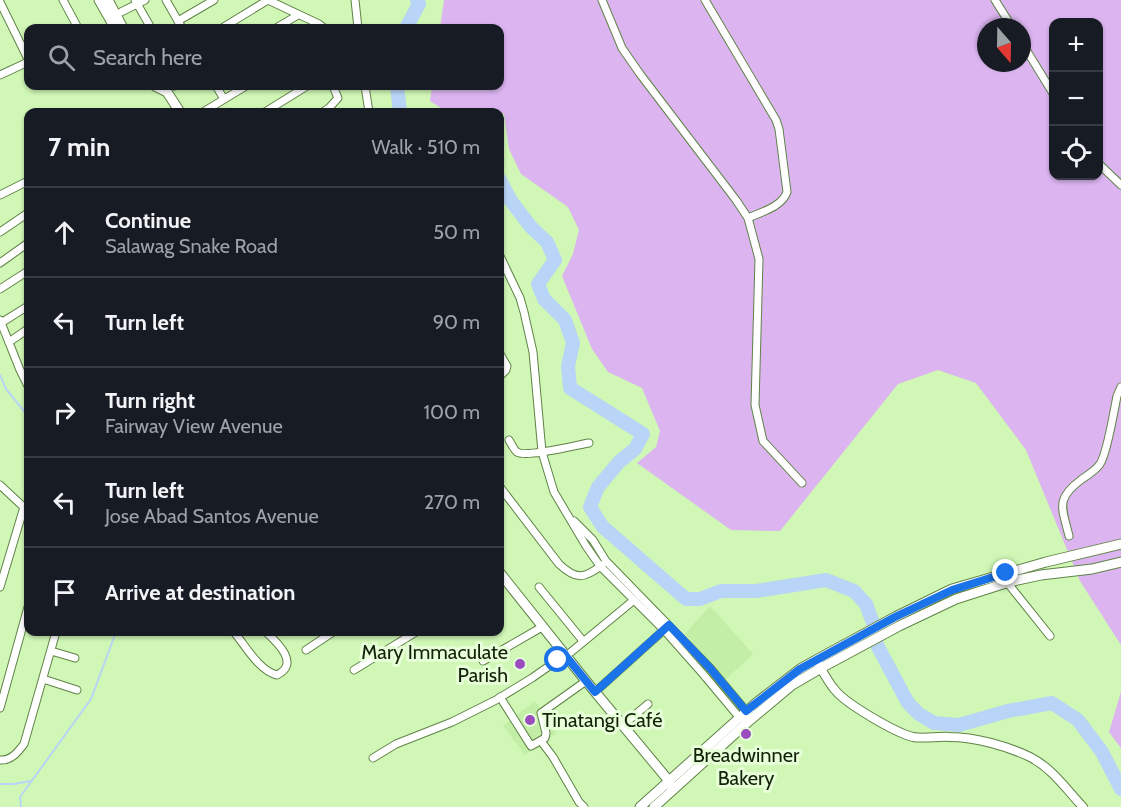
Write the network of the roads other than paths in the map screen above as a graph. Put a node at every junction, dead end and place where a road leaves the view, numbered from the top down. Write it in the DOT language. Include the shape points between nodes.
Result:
graph roads {
  1 [pos="63,0"];
  2 [pos="99,0"];
  3 [pos="108,0"];
  4 [pos="145,0"];
  5 [pos="166,0"];
  6 [pos="214,0"];
  7 [pos="268,0"];
  8 [pos="355,0"];
  9 [pos="602,0"];
  10 [pos="705,0"];
  11 [pos="995,0"];
  12 [pos="0,2"];
  13 [pos="136,2"];
  14 [pos="121,12"];
  15 [pos="298,15"];
  16 [pos="1006,18"];
  17 [pos="178,21"];
  18 [pos="76,24"];
  19 [pos="113,24"];
  20 [pos="121,24"];
  21 [pos="149,24"];
  22 [pos="180,24"];
  23 [pos="229,24"];
  24 [pos="283,24"];
  25 [pos="319,24"];
  26 [pos="358,24"];
  27 [pos="24,52"];
  28 [pos="1031,59"];
  29 [pos="24,62"];
  30 [pos="0,75"];
  31 [pos="1049,88"];
  32 [pos="163,90"];
  33 [pos="218,90"];
  34 [pos="239,90"];
  35 [pos="301,90"];
  36 [pos="335,90"];
  37 [pos="365,90"];
  38 [pos="224,99"];
  39 [pos="177,108"];
  40 [pos="209,108"];
  41 [pos="271,108"];
  42 [pos="330,108"];
  43 [pos="368,108"];
  44 [pos="1103,168"];
  45 [pos="24,183"];
  46 [pos="1121,185"];
  47 [pos="0,195"];
  48 [pos="24,216"];
  49 [pos="748,218"];
  50 [pos="0,231"];
  51 [pos="24,246"];
  52 [pos="0,262"];
  53 [pos="504,264"];
  54 [pos="24,274"];
  55 [pos="0,289"];
  56 [pos="24,308"];
  57 [pos="1,321"];
  58 [pos="24,332"];
  59 [pos="9,342"];
  60 [pos="24,368"];
  61 [pos="20,370"];
  62 [pos="24,378"];
  63 [pos="1121,387"];
  64 [pos="509,440"];
  65 [pos="589,443"];
  66 [pos="542,452"];
  67 [pos="802,483"];
  68 [pos="0,485"];
  69 [pos="504,493"];
  70 [pos="24,507"];
  71 [pos="24,515"];
  72 [pos="1069,536"];
  73 [pos="1121,544"];
  74 [pos="1121,562"];
  75 [pos="603,564"];
  76 [pos="1007,578"];
  77 [pos="504,581"];
  78 [pos="539,587"];
  79 [pos="0,588"];
  80 [pos="634,600"];
  81 [pos="24,621"];
  82 [pos="897,622"];
  83 [pos="542,627"];
  84 [pos="666,628"];
  85 [pos="55,636"];
  86 [pos="237,636"];
  87 [pos="270,636"];
  88 [pos="327,636"];
  89 [pos="409,636"];
  90 [pos="1050,636"];
  91 [pos="583,641"];
  92 [pos="306,650"];
  93 [pos="51,651"];
  94 [pos="568,653"];
  95 [pos="75,658"];
  96 [pos="483,660"];
  97 [pos="819,664"];
  98 [pos="710,668"];
  99 [pos="354,670"];
  100 [pos="703,674"];
  101 [pos="43,679"];
  102 [pos="586,681"];
  103 [pos="77,690"];
  104 [pos="595,692"];
  105 [pos="500,698"];
  106 [pos="648,704"];
  107 [pos="0,708"];
  108 [pos="743,714"];
  109 [pos="749,721"];
  110 [pos="623,725"];
  111 [pos="541,741"];
  112 [pos="373,758"];
  113 [pos="0,760"];
  114 [pos="671,785"];
  115 [pos="584,807"];
  116 [pos="640,807"];
  117 [pos="654,807"];
  118 [pos="1083,807"];
  1 -- 18 [label="street"];
  2 -- 19 [label="main road"];
  3 -- 20 [label="main road"];
  4 -- 13 [label="street"];
  5 -- 17 [label="street"];
  6 -- 17 [label="street"];
  7 -- 15 [label="street"];
  7 -- 23 [label="street"];
  8 -- 26 [label="street"];
  9 -- 49 [label="street" via="622,48"];
  10 -- 49 [label="street" via="779,129 785,198"];
  11 -- 16 [label="street"];
  12 -- 27 [label="street"];
  13 -- 14 [label="street"];
  13 -- 21 [label="street"];
  15 -- 24 [label="street"];
  15 -- 25 [label="street"];
  17 -- 22 [label="street"];
  28 -- 31 [label="street"];
  29 -- 30 [label="street"];
  32 -- 39 [label="main road"];
  33 -- 38 [label="street"];
  34 -- 38 [label="street"];
  35 -- 41 [label="street"];
  36 -- 42 [label="street" via="338,98"];
  37 -- 43 [label="street"];
  38 -- 40 [label="street"];
  44 -- 46 [label="street"];
  45 -- 47 [label="street"];
  48 -- 50 [label="street"];
  49 -- 67 [label="street" via="759,259 755,405 763,441"];
  51 -- 52 [label="street"];
  53 -- 66 [label="street" via="520,298 533,352"];
  54 -- 55 [label="street"];
  56 -- 57 [label="street"];
  57 -- 59 [label="street"];
  58 -- 59 [label="street"];
  59 -- 61 [label="street"];
  60 -- 61 [label="street"];
  61 -- 62 [label="street"];
  63 -- 72 [label="street" via="1101,463 1069,488 1062,501"];
  64 -- 66 [label="street" via="517,452"];
  65 -- 66 [label="street"];
  66 -- 75 [label="street" via="554,492 568,515 593,540"];
  68 -- 70 [label="street"];
  69 -- 75 [label="street" via="569,573 587,576"];
  71 -- 79 [label="street"];
  73 -- 76 [label="main road"];
  74 -- 76 [label="main road"];
  75 -- 80 [label="street"];
  75 -- 84 [label="street"];
  76 -- 82 [label="main road" via="952,590"];
  76 -- 90 [label="street"];
  77 -- 83 [label="main road"];
  78 -- 91 [label="street"];
  80 -- 84 [label="street"];
  80 -- 91 [label="street"];
  81 -- 107 [label="street"];
  82 -- 97 [label="main road" via="829,653"];
  82 -- 97 [label="main road" via="834,662"];
  83 -- 94 [label="main road"];
  83 -- 96 [label="street"];
  84 -- 98 [label="street"];
  84 -- 100 [label="street"];
  84 -- 104 [label="street"];
  85 -- 93 [label="street"];
  86 -- 87 [label="street" via="265,669 277,675 287,666 287,659"];
  88 -- 92 [label="street"];
  89 -- 99 [label="street"];
  91 -- 94 [label="street"];
  93 -- 95 [label="street"];
  93 -- 101 [label="street"];
  94 -- 102 [label="main road"];
  94 -- 105 [label="street"];
  97 -- 108 [label="main road" via="784,681"];
  97 -- 109 [label="main road"];
  97 -- 118 [label="street" via="835,691 851,705 896,731 915,737 969,738 1032,757 1065,785"];
  98 -- 100 [label="street"];
  98 -- 108 [label="street"];
  100 -- 108 [label="street"];
  101 -- 103 [label="street"];
  101 -- 113 [label="street" via="24,744 13,756"];
  102 -- 104 [label="main road"];
  102 -- 111 [label="street" via="541,713 546,733"];
  104 -- 110 [label="main road"];
  105 -- 111 [label="street" via="531,746"];
  105 -- 112 [label="street"];
  106 -- 110 [label="street"];
  108 -- 109 [label="street"];
  108 -- 114 [label="main road"];
  109 -- 114 [label="main road"];
  110 -- 114 [label="main road"];
  111 -- 115 [label="street"];
  114 -- 116 [label="main road"];
  114 -- 117 [label="main road"];
}
